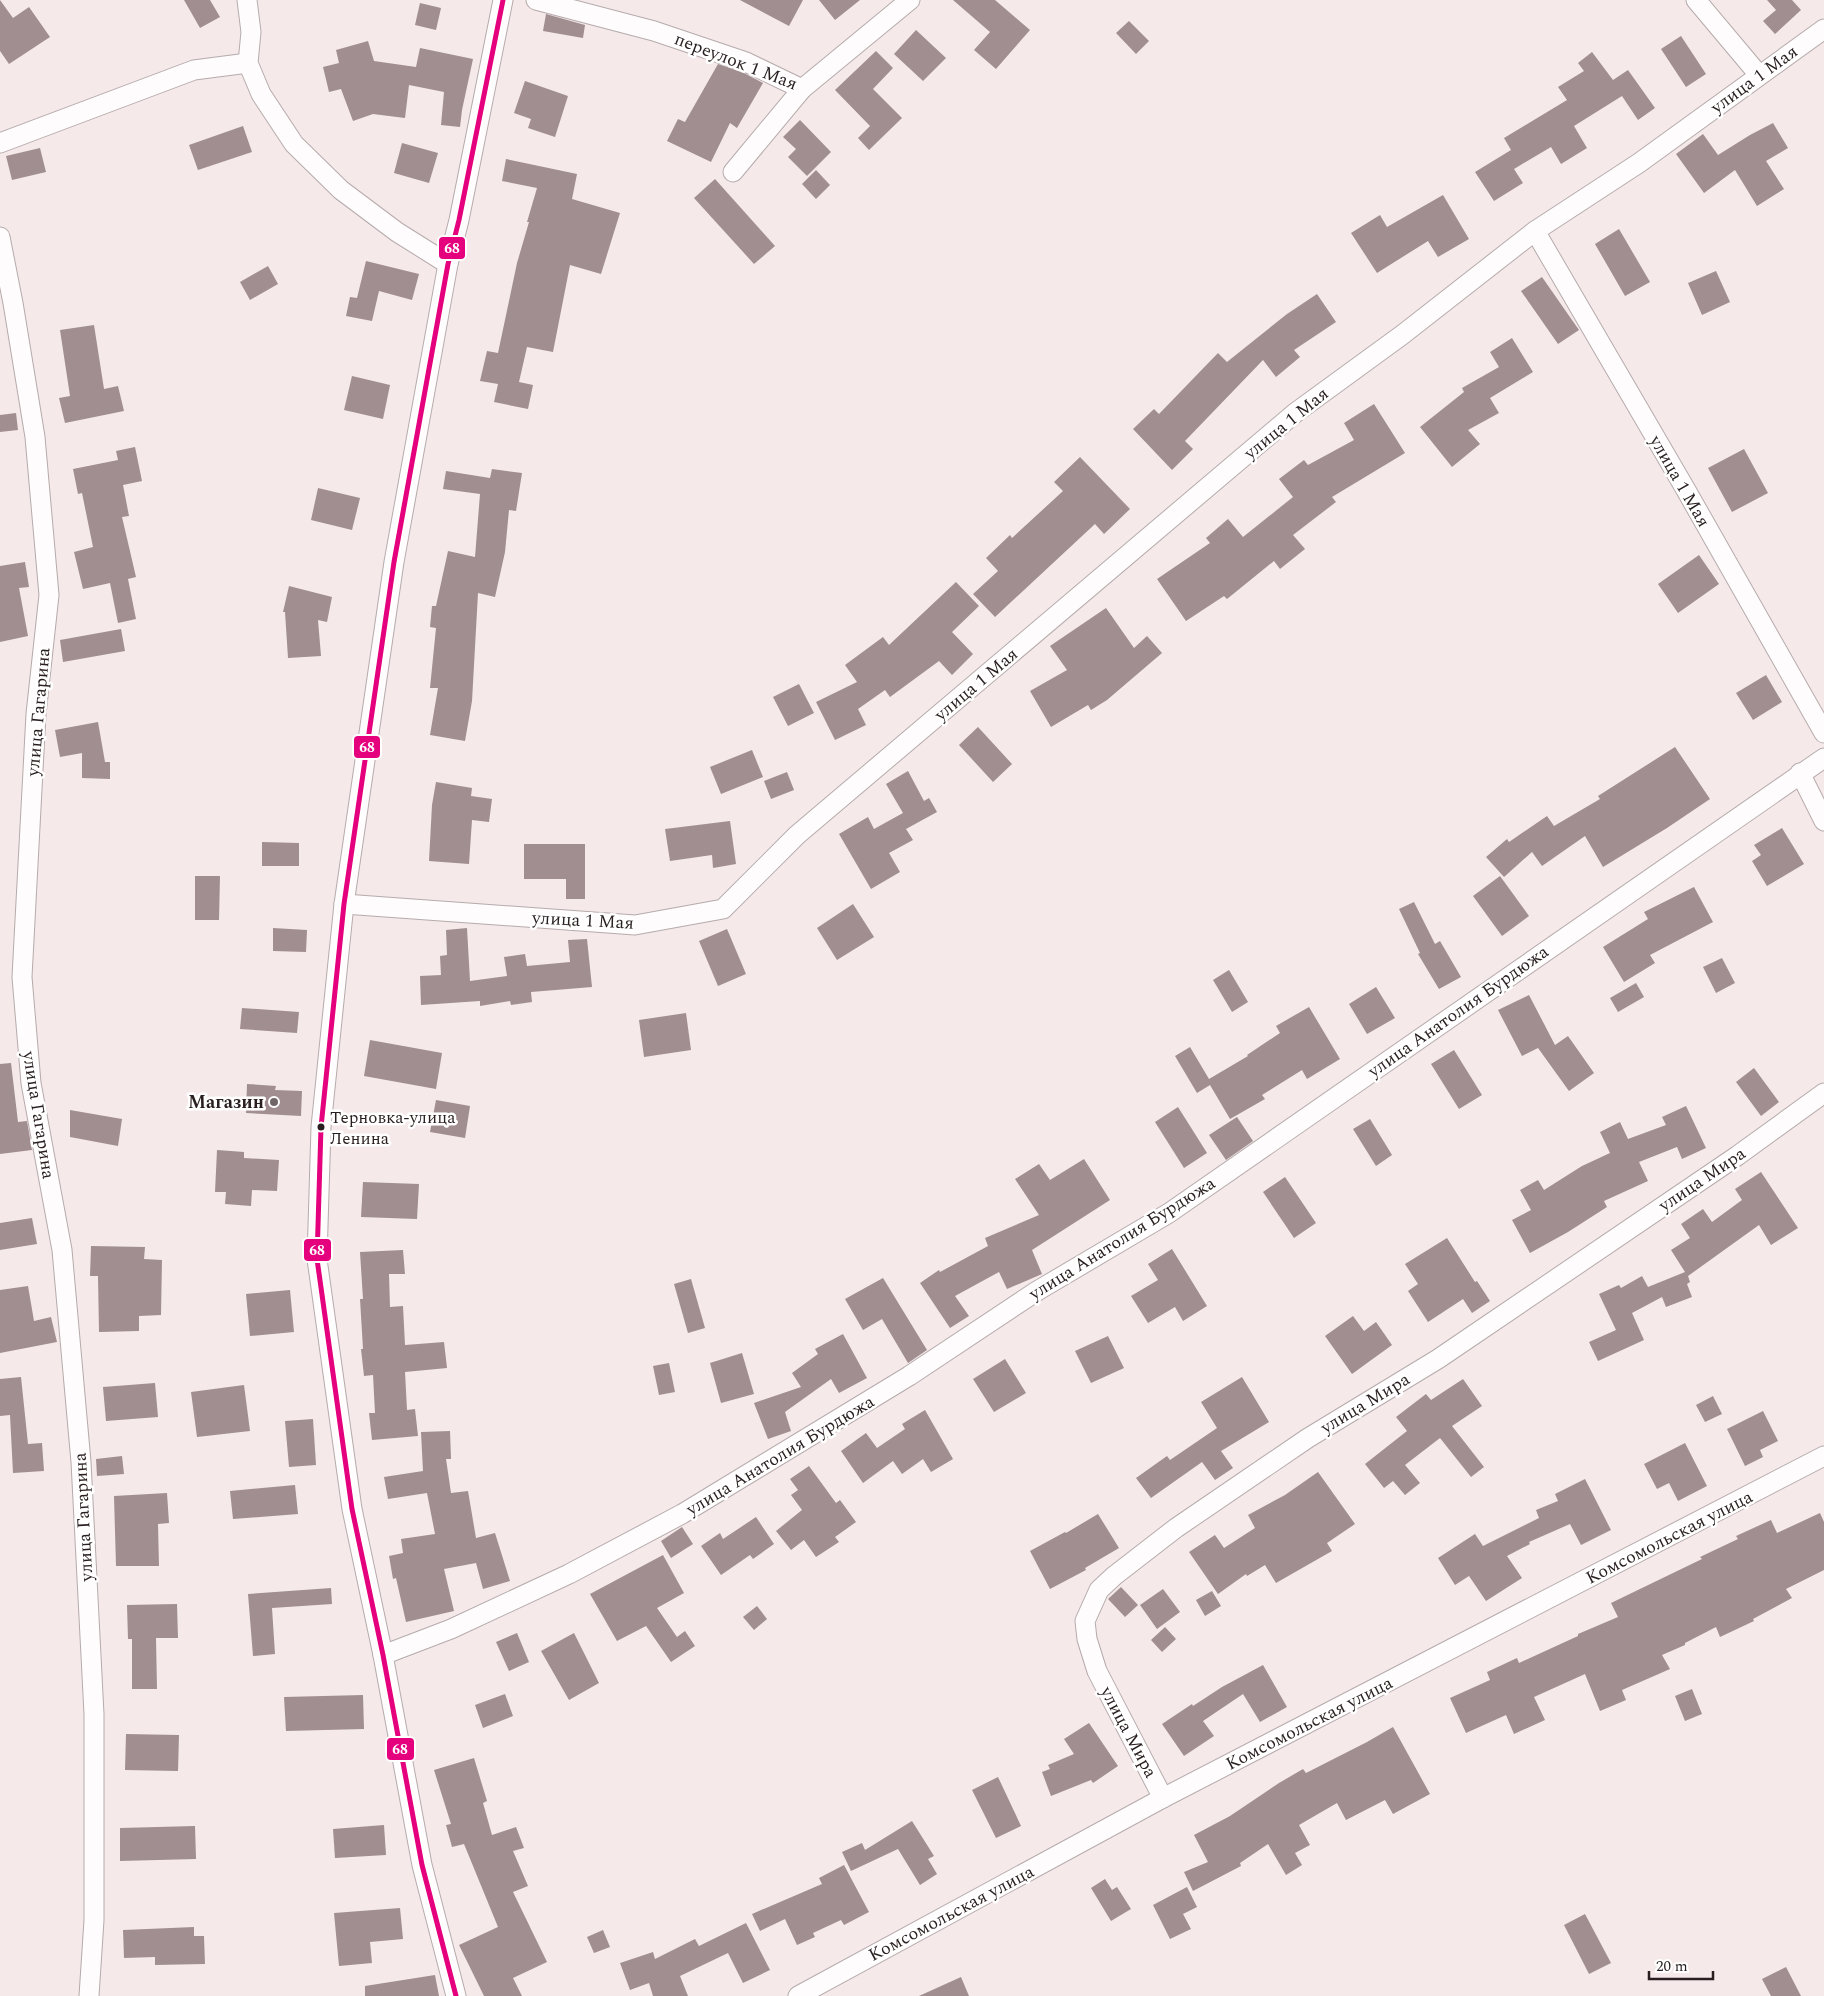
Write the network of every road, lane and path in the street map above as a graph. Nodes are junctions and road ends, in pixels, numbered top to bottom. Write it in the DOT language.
graph roads {
  1 [pos="247,0"];
  2 [pos="503,0"];
  3 [pos="536,0"];
  4 [pos="910,0"];
  5 [pos="1696,0"];
  6 [pos="1824,29"];
  7 [pos="248,63"];
  8 [pos="1759,75"];
  9 [pos="802,89"];
  10 [pos="0,143"];
  11 [pos="733,172"];
  12 [pos="1535,231"];
  13 [pos="0,237"];
  14 [pos="448,264"];
  15 [pos="1824,733"];
  16 [pos="1824,758"];
  17 [pos="1800,773"];
  18 [pos="1824,821"];
  19 [pos="344,904"];
  20 [pos="1824,1093"];
  21 [pos="1824,1456"];
  22 [pos="383,1655"];
  23 [pos="1163,1798"];
  24 [pos="89,1996"];
  25 [pos="456,1996"];
  26 [pos="798,1996"];
  1 -- 7 [label="street"];
  2 -- 14 [label="street"];
  3 -- 9 [label="street, переулок 1 Мая"];
  4 -- 9 [label="street, переулок 1 Мая"];
  5 -- 8 [label="street"];
  6 -- 8 [label="street, улица 1 Мая"];
  7 -- 10 [label="street"];
  7 -- 14 [label="street"];
  8 -- 12 [label="street, улица 1 Мая"];
  9 -- 11 [label="street"];
  12 -- 15 [label="street, улица 1 Мая"];
  12 -- 19 [label="street, улица 1 Мая"];
  13 -- 24 [label="street, улица Гагарина"];
  14 -- 19 [label="street"];
  16 -- 17 [label="street, улица Анатолия Бурдюжа"];
  17 -- 18 [label="street"];
  17 -- 22 [label="street, улица Анатолия Бурдюжа"];
  19 -- 22 [label="street"];
  20 -- 23 [label="street, улица Мира"];
  21 -- 23 [label="street, Комсомольская улица"];
  22 -- 25 [label="street"];
  23 -- 26 [label="street, Комсомольская улица"];
}
